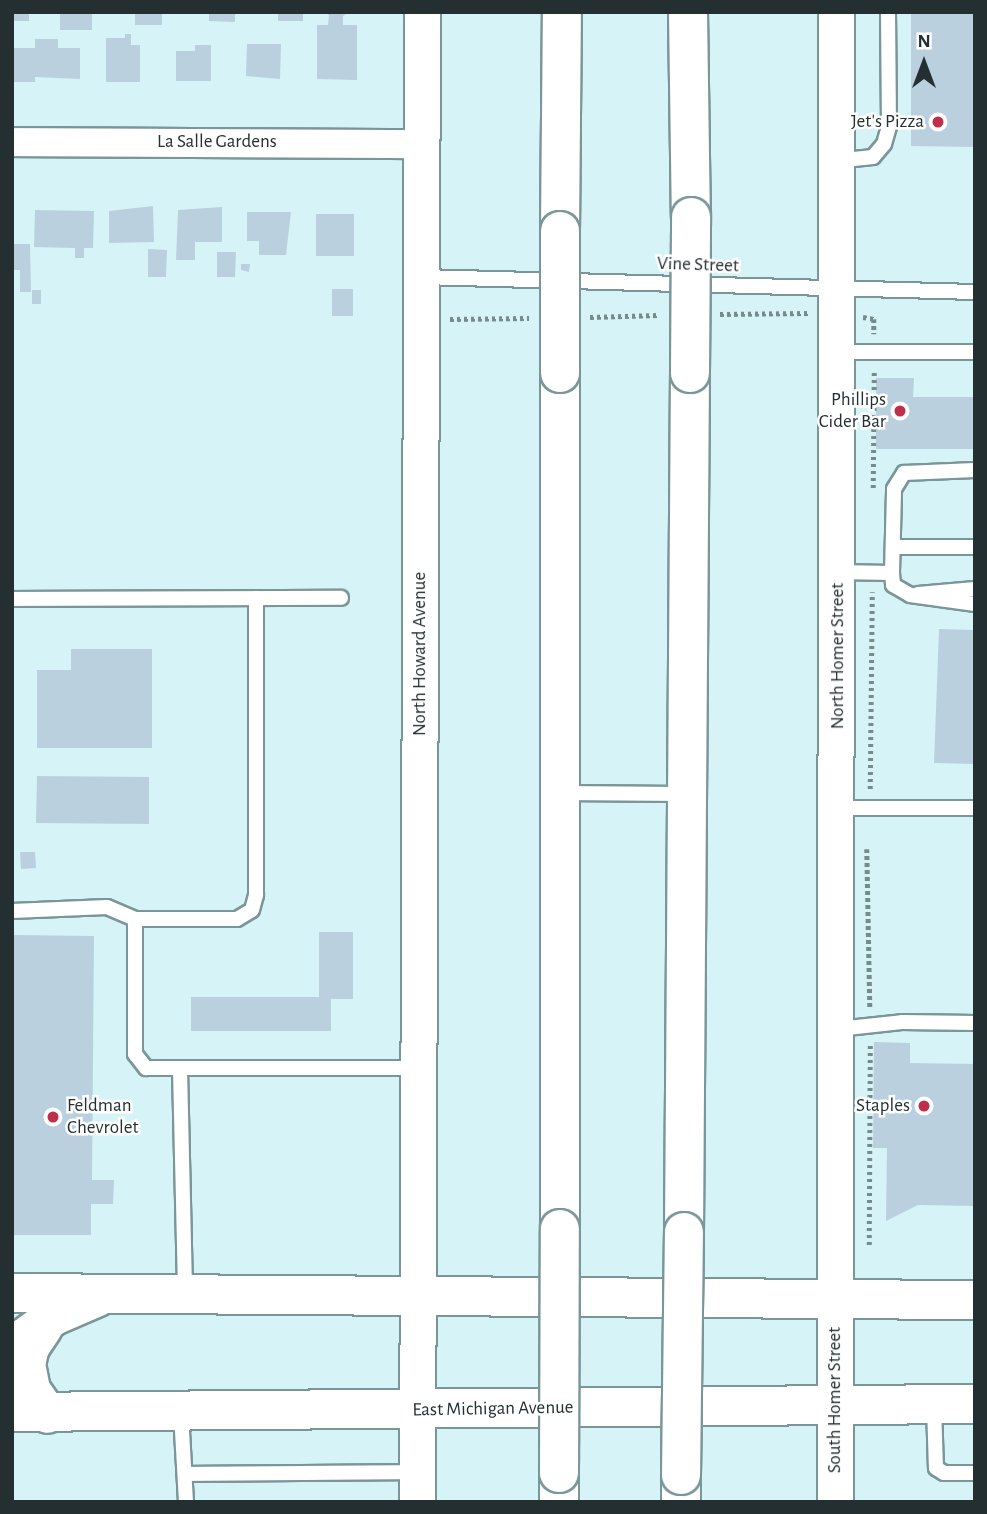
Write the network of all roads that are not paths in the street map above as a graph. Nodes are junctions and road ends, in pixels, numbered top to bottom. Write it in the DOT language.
graph roads {
  1 [pos="422,12"];
  2 [pos="562,12"];
  3 [pos="688,12"];
  4 [pos="836,12"];
  5 [pos="888,12"];
  6 [pos="12,142"];
  7 [pos="422,144"];
  8 [pos="834,161"];
  9 [pos="421,276"];
  10 [pos="975,292"];
  11 [pos="834,300"];
  12 [pos="836,352"];
  13 [pos="975,352"];
  14 [pos="975,470"];
  15 [pos="893,547"];
  16 [pos="975,547"];
  17 [pos="837,572"];
  18 [pos="892,573"];
  19 [pos="975,589"];
  20 [pos="910,595"];
  21 [pos="256,598"];
  22 [pos="341,598"];
  23 [pos="12,599"];
  24 [pos="975,604"];
  25 [pos="560,793"];
  26 [pos="688,794"];
  27 [pos="854,807"];
  28 [pos="975,808"];
  29 [pos="12,911"];
  30 [pos="135,919"];
  31 [pos="975,1023"];
  32 [pos="854,1028"];
  33 [pos="417,1068"];
  34 [pos="180,1069"];
  35 [pos="12,1293"];
  36 [pos="110,1294"];
  37 [pos="185,1295"];
  38 [pos="417,1296"];
  39 [pos="836,1299"];
  40 [pos="975,1300"];
  41 [pos="54,1316"];
  42 [pos="12,1354"];
  43 [pos="975,1404"];
  44 [pos="835,1405"];
  45 [pos="934,1405"];
  46 [pos="417,1409"];
  47 [pos="30,1413"];
  48 [pos="181,1413"];
  49 [pos="975,1473"];
  50 [pos="185,1474"];
  51 [pos="417,1487"];
  52 [pos="559,1487"];
  53 [pos="681,1488"];
  54 [pos="186,1502"];
  55 [pos="835,1502"];
  1 -- 7 [label="street, North Howard Avenue"];
  2 -- 25 [label="main road, bridge"];
  3 -- 26 [label="main road, bridge"];
  4 -- 8 [label="street, North Homer Street"];
  5 -- 8 [label="lane"];
  6 -- 7 [label="street, La Salle Gardens"];
  7 -- 9 [label="street, North Howard Avenue"];
  8 -- 11 [label="street, North Homer Street"];
  9 -- 11 [label="lane, Vine Street"];
  9 -- 33 [label="street, North Howard Avenue"];
  10 -- 11 [label="lane, Vine Street"];
  11 -- 12 [label="street, North Homer Street"];
  12 -- 13 [label="lane"];
  12 -- 17 [label="street, North Homer Street"];
  14 -- 15 [label="lane"];
  15 -- 16 [label="lane"];
  15 -- 18 [label="lane"];
  17 -- 18 [label="lane"];
  17 -- 27 [label="street, North Homer Street"];
  18 -- 20 [label="lane"];
  19 -- 20 [label="lane"];
  20 -- 24 [label="lane"];
  21 -- 22 [label="lane"];
  21 -- 23 [label="lane"];
  21 -- 30 [label="lane"];
  25 -- 26 [label="lane"];
  25 -- 52 [label="main road, bridge"];
  26 -- 53 [label="main road, bridge"];
  27 -- 28 [label="lane"];
  27 -- 32 [label="street, North Homer Street"];
  29 -- 30 [label="lane"];
  30 -- 34 [label="lane"];
  31 -- 32 [label="lane"];
  32 -- 39 [label="street, North Homer Street"];
  33 -- 34 [label="lane"];
  33 -- 38 [label="street, North Howard Avenue"];
  34 -- 37 [label="lane"];
  35 -- 36 [label="main road"];
  36 -- 37 [label="main road"];
  36 -- 41 [label="main road"];
  37 -- 38 [label="main road"];
  38 -- 39 [label="main road"];
  38 -- 46 [label="street, North Howard Avenue"];
  39 -- 40 [label="main road"];
  39 -- 44 [label="street, South Homer Street"];
  41 -- 42 [label="main road"];
  41 -- 47 [label="main road"];
  43 -- 45 [label="main road, East Michigan Avenue"];
  44 -- 45 [label="main road, East Michigan Avenue"];
  44 -- 46 [label="main road, East Michigan Avenue"];
  44 -- 55 [label="street, South Homer Street"];
  45 -- 49 [label="lane"];
  46 -- 48 [label="main road, East Michigan Avenue"];
  46 -- 51 [label="street, North Howard Avenue"];
  47 -- 48 [label="main road, East Michigan Avenue"];
  48 -- 50 [label="lane"];
  50 -- 51 [label="lane"];
  50 -- 54 [label="lane"];
}
